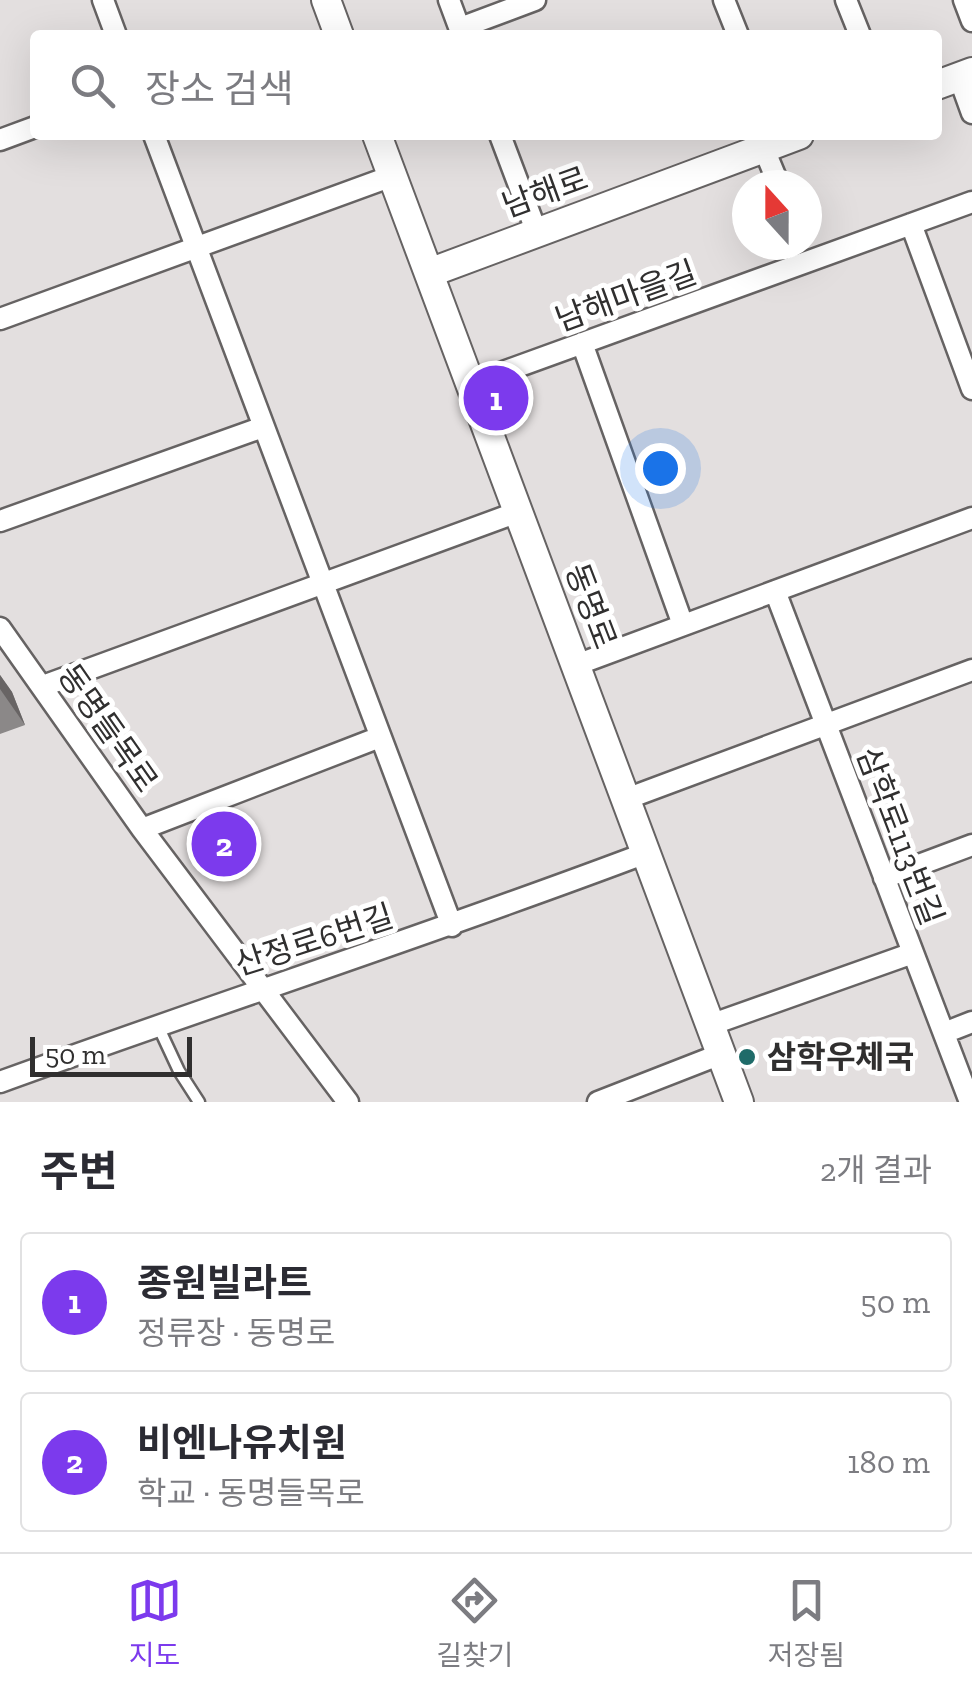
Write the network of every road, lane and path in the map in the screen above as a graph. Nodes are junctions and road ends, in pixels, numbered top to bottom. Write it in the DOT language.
graph roads {
  1 [pos="103,0"];
  2 [pos="326,0"];
  3 [pos="449,0"];
  4 [pos="536,0"];
  5 [pos="724,0"];
  6 [pos="846,0"];
  7 [pos="964,0"];
  8 [pos="972,20"];
  9 [pos="114,30"];
  10 [pos="337,30"];
  11 [pos="460,30"];
  12 [pos="466,30"];
  13 [pos="735,30"];
  14 [pos="858,30"];
  15 [pos="956,78"];
  16 [pos="972,114"];
  17 [pos="30,129"];
  18 [pos="0,140"];
  19 [pos="156,140"];
  20 [pos="379,140"];
  21 [pos="502,140"];
  22 [pos="779,140"];
  23 [pos="779,170"];
  24 [pos="392,176"];
  25 [pos="972,202"];
  26 [pos="911,224"];
  27 [pos="537,233"];
  28 [pos="196,248"];
  29 [pos="822,249"];
  30 [pos="789,260"];
  31 [pos="429,273"];
  32 [pos="0,319"];
  33 [pos="582,344"];
  34 [pos="470,384"];
  35 [pos="972,389"];
  36 [pos="263,427"];
  37 [pos="518,512"];
  38 [pos="972,518"];
  39 [pos="0,521"];
  40 [pos="322,584"];
  41 [pos="775,591"];
  42 [pos="683,625"];
  43 [pos="0,628"];
  44 [pos="576,664"];
  45 [pos="972,670"];
  46 [pos="43,686"];
  47 [pos="826,724"];
  48 [pos="380,737"];
  49 [pos="626,800"];
  50 [pos="142,829"];
  51 [pos="972,846"];
  52 [pos="646,853"];
  53 [pos="884,878"];
  54 [pos="452,926"];
  55 [pos="913,953"];
  56 [pos="262,988"];
  57 [pos="972,1022"];
  58 [pos="158,1025"];
  59 [pos="710,1026"];
  60 [pos="944,1033"];
  61 [pos="721,1054"];
  62 [pos="0,1082"];
  63 [pos="199,1102"];
  64 [pos="348,1102"];
  65 [pos="598,1102"];
  66 [pos="740,1102"];
  67 [pos="970,1102"];
  1 -- 9 [label="street"];
  2 -- 10 [label="street"];
  3 -- 11 [label="street"];
  4 -- 12 [label="street"];
  5 -- 13 [label="street"];
  6 -- 14 [label="street"];
  7 -- 8 [label="street"];
  15 -- 16 [label="street"];
  17 -- 18 [label="street"];
  19 -- 28 [label="street"];
  20 -- 24 [label="street, 동명로"];
  21 -- 27 [label="street"];
  22 -- 23 [label="street"];
  22 -- 27 [label="street, 남해로"];
  24 -- 28 [label="street"];
  24 -- 31 [label="street, 동명로"];
  25 -- 26 [label="street, 남해마을길"];
  26 -- 29 [label="street, 남해마을길"];
  26 -- 35 [label="street"];
  27 -- 31 [label="street, 남해로"];
  28 -- 32 [label="street"];
  28 -- 36 [label="street"];
  30 -- 33 [label="street, 남해마을길"];
  31 -- 34 [label="street, 동명로"];
  33 -- 34 [label="street, 남해마을길"];
  33 -- 42 [label="street"];
  34 -- 37 [label="street, 동명로"];
  36 -- 39 [label="street"];
  36 -- 40 [label="street"];
  37 -- 40 [label="street"];
  37 -- 44 [label="street, 동명로"];
  38 -- 41 [label="street"];
  40 -- 46 [label="street"];
  40 -- 48 [label="street"];
  41 -- 42 [label="street"];
  41 -- 47 [label="street, 삼학로113번길"];
  42 -- 44 [label="street"];
  43 -- 46 [label="street, 동명들목로"];
  44 -- 49 [label="street, 동명로"];
  45 -- 47 [label="street"];
  46 -- 50 [label="street, 동명들목로"];
  47 -- 49 [label="street"];
  47 -- 53 [label="street, 삼학로113번길"];
  48 -- 50 [label="street"];
  48 -- 54 [label="street"];
  49 -- 52 [label="street, 동명로"];
  50 -- 56 [label="street, 동명들목로"];
  51 -- 53 [label="street"];
  52 -- 54 [label="street, 산정로6번길"];
  52 -- 59 [label="street, 동명로"];
  53 -- 55 [label="street, 삼학로113번길"];
  54 -- 56 [label="street, 산정로6번길"];
  55 -- 59 [label="street"];
  55 -- 60 [label="street, 삼학로113번길"];
  56 -- 58 [label="street, 산정로6번길"];
  56 -- 64 [label="street, 동명들목로"];
  57 -- 60 [label="street"];
  58 -- 62 [label="street, 산정로6번길"];
  58 -- 63 [label="lane"];
  59 -- 61 [label="street, 동명로"];
  60 -- 67 [label="street, 삼학로113번길"];
  61 -- 65 [label="street"];
  61 -- 66 [label="street, 동명로"];
}
